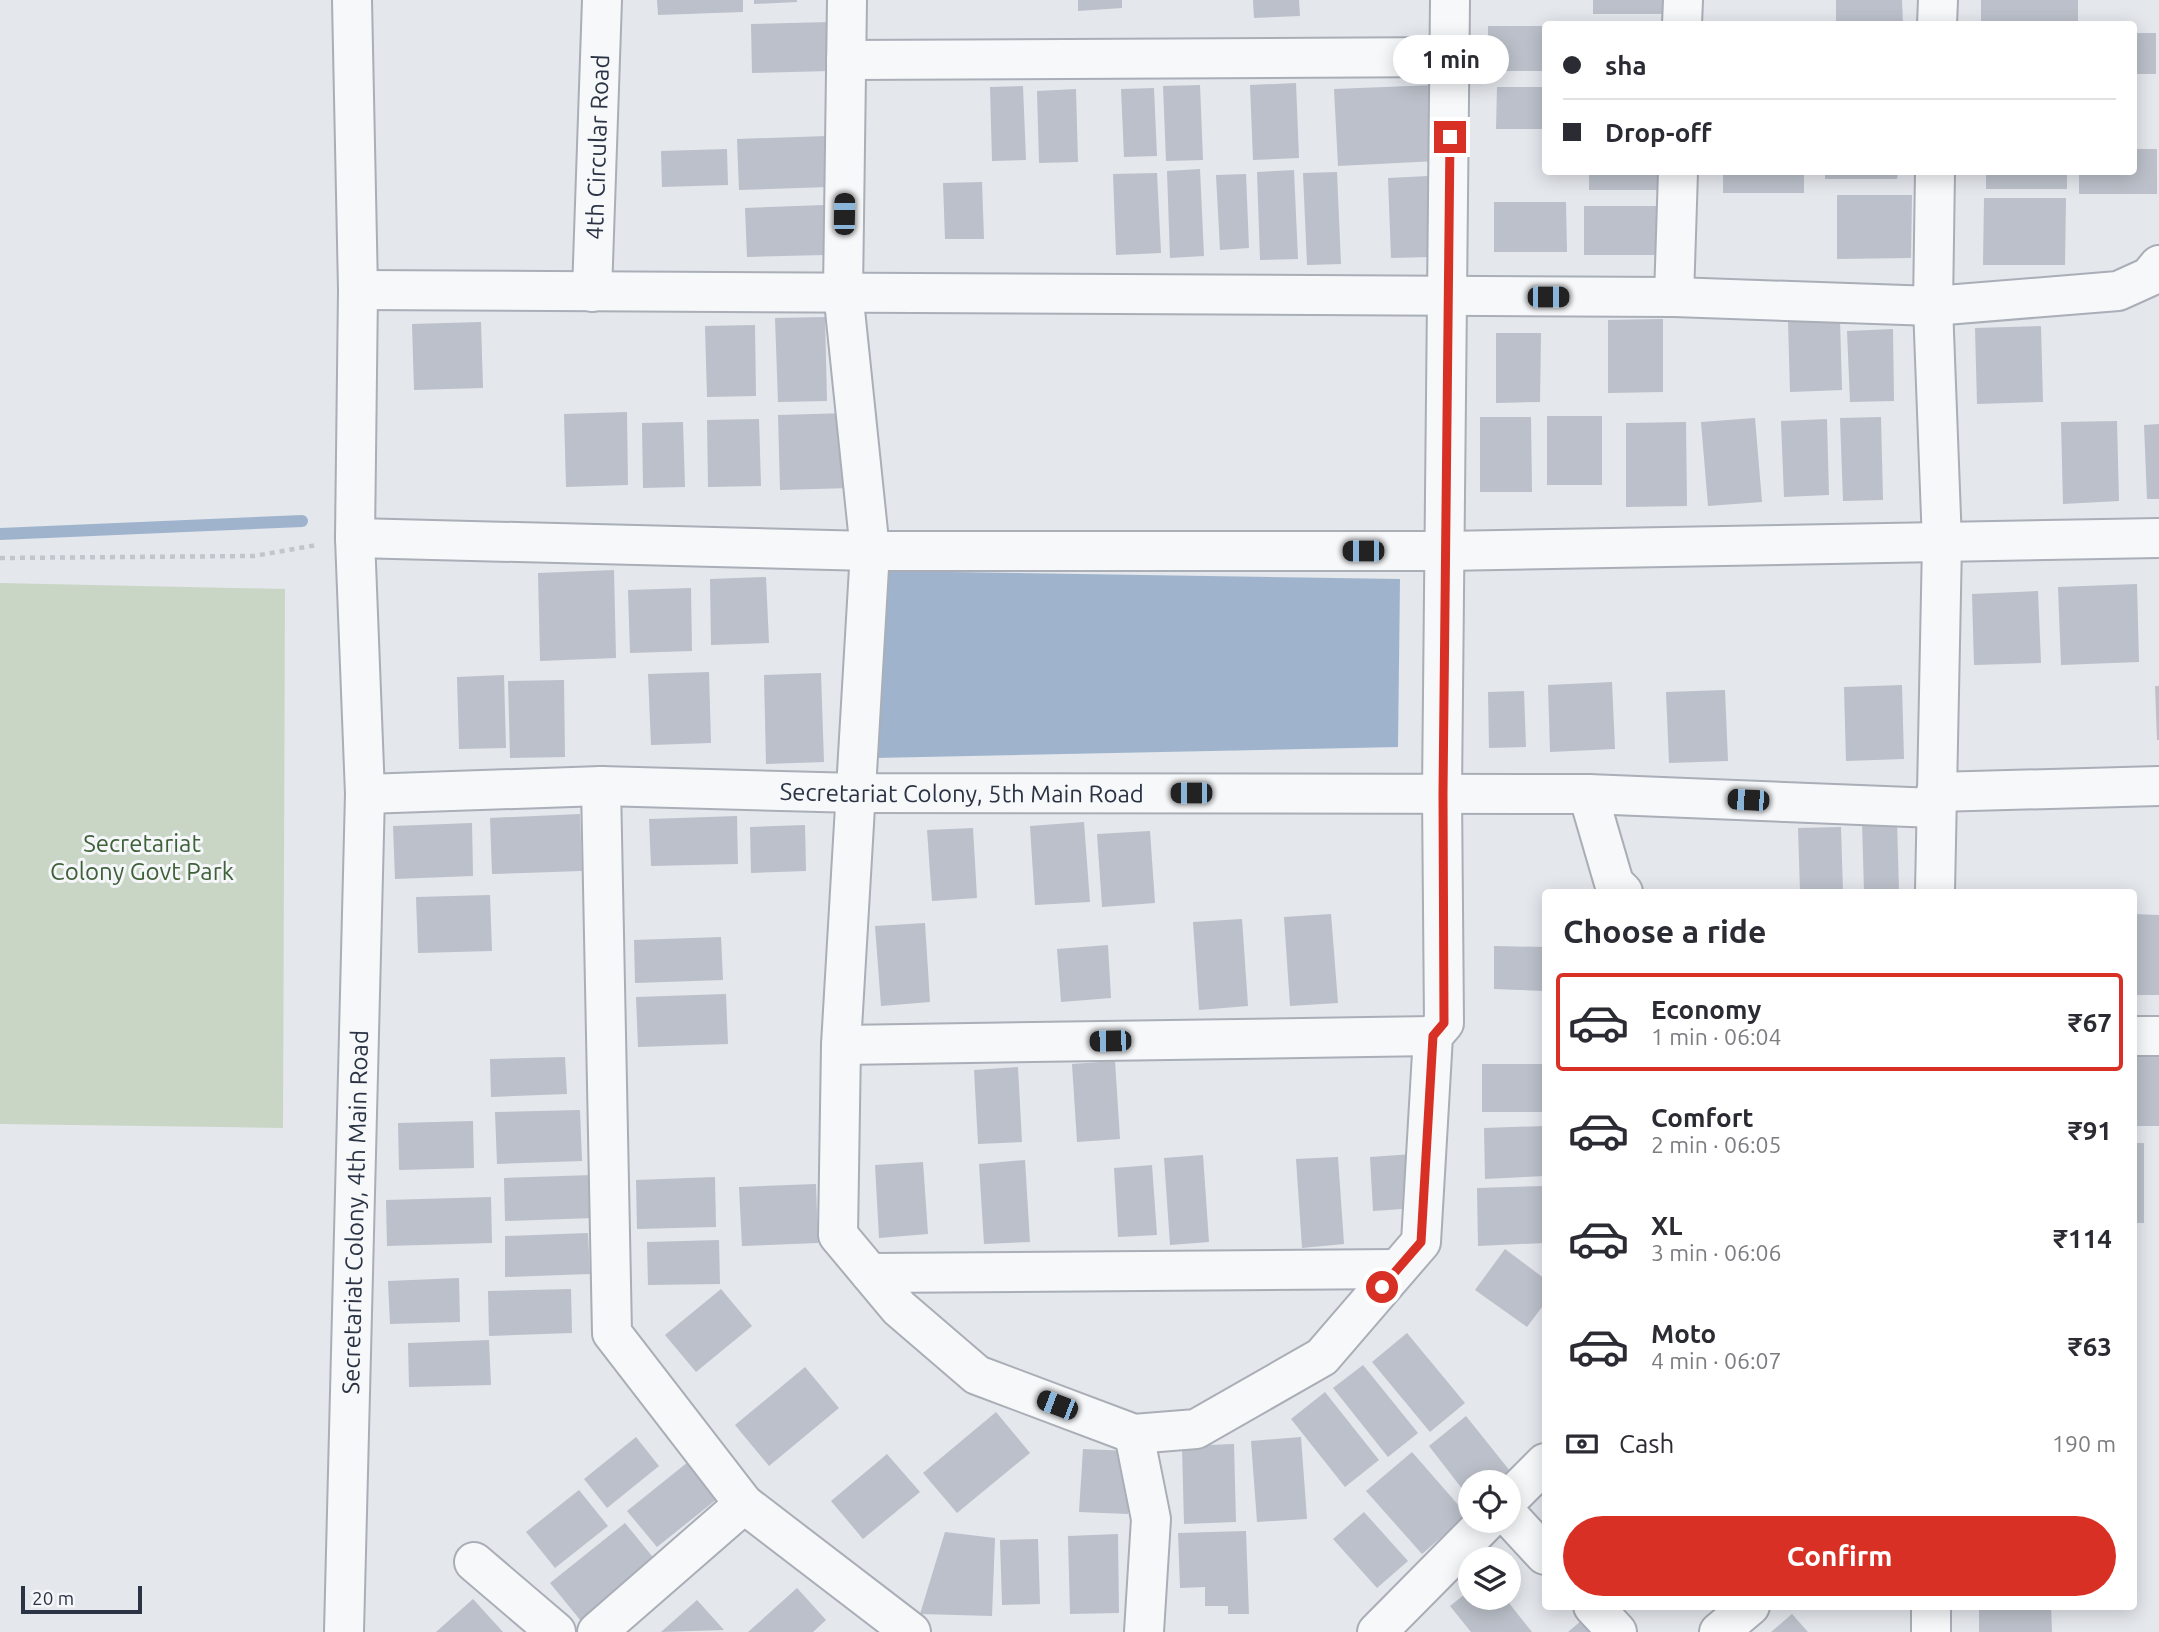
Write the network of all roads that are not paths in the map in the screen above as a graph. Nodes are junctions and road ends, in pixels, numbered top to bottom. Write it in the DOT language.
graph roads {
  1 [pos="352,0"];
  2 [pos="602,0"];
  3 [pos="847,0"];
  4 [pos="1450,0"];
  5 [pos="1683,0"];
  6 [pos="1938,0"];
  7 [pos="1682,21"];
  8 [pos="1937,21"];
  9 [pos="1451,57"];
  10 [pos="846,60"];
  11 [pos="1678,175"];
  12 [pos="1935,175"];
  13 [pos="2159,265"];
  14 [pos="358,290"];
  15 [pos="843,291"];
  16 [pos="592,292"];
  17 [pos="1448,297"];
  18 [pos="1674,297"];
  19 [pos="1933,306"];
  20 [pos="355,538"];
  21 [pos="2159,538"];
  22 [pos="1942,543"];
  23 [pos="870,551"];
  24 [pos="1445,551"];
  25 [pos="601,786"];
  26 [pos="2159,786"];
  27 [pos="857,793"];
  28 [pos="1443,793"];
  29 [pos="365,794"];
  30 [pos="1588,794"];
  31 [pos="1936,800"];
  32 [pos="1620,889"];
  33 [pos="1935,889"];
  34 [pos="1433,1036"];
  35 [pos="2137,1036"];
  36 [pos="2159,1036"];
  37 [pos="841,1045"];
  38 [pos="1397,1269"];
  39 [pos="870,1273"];
  40 [pos="1134,1434"];
  41 [pos="1542,1466"];
  42 [pos="1521,1487"];
  43 [pos="744,1504"];
  44 [pos="1521,1529"];
  45 [pos="1475,1533"];
  46 [pos="1542,1552"];
  47 [pos="474,1562"];
  48 [pos="1597,1610"];
  49 [pos="1745,1610"];
  50 [pos="1931,1610"];
  51 [pos="344,1632"];
  52 [pos="556,1632"];
  53 [pos="597,1632"];
  54 [pos="911,1632"];
  55 [pos="1144,1632"];
  56 [pos="1377,1632"];
  57 [pos="1617,1632"];
  58 [pos="1719,1632"];
  59 [pos="1931,1632"];
  1 -- 14 [label="street, Secretariat Colony, 4th Main Road"];
  2 -- 16 [label="street, 4th Circular Road"];
  3 -- 10 [label="street"];
  4 -- 9 [label="street"];
  5 -- 7 [label="street"];
  6 -- 8 [label="street"];
  9 -- 10 [label="street"];
  9 -- 17 [label="street"];
  10 -- 15 [label="street"];
  11 -- 18 [label="street"];
  12 -- 19 [label="street"];
  13 -- 19 [label="street"];
  14 -- 16 [label="street"];
  14 -- 20 [label="street, Secretariat Colony, 4th Main Road"];
  15 -- 16 [label="street"];
  15 -- 17 [label="street"];
  15 -- 23 [label="street"];
  17 -- 18 [label="street"];
  17 -- 24 [label="street"];
  18 -- 19 [label="street"];
  19 -- 22 [label="street"];
  20 -- 23 [label="street"];
  20 -- 29 [label="street, Secretariat Colony, 4th Main Road"];
  21 -- 22 [label="street"];
  22 -- 24 [label="street"];
  22 -- 31 [label="street"];
  23 -- 24 [label="street"];
  23 -- 27 [label="street"];
  24 -- 28 [label="street"];
  25 -- 27 [label="street, Secretariat Colony, 5th Main Road"];
  25 -- 29 [label="street, Secretariat Colony, 5th Main Road"];
  25 -- 43 [label="street"];
  26 -- 31 [label="street, Secretariat Colony, 5th Main Road"];
  27 -- 28 [label="street, Secretariat Colony, 5th Main Road"];
  27 -- 37 [label="street"];
  28 -- 30 [label="street, Secretariat Colony, 5th Main Road"];
  28 -- 34 [label="street"];
  29 -- 51 [label="street, Secretariat Colony, 4th Main Road"];
  30 -- 31 [label="street, Secretariat Colony, 5th Main Road"];
  30 -- 32 [label="street"];
  31 -- 33 [label="street"];
  34 -- 37 [label="street"];
  34 -- 38 [label="street"];
  35 -- 36 [label="street"];
  37 -- 39 [label="street"];
  38 -- 39 [label="street"];
  38 -- 40 [label="street"];
  39 -- 40 [label="street"];
  40 -- 55 [label="street"];
  41 -- 42 [label="street"];
  43 -- 53 [label="street"];
  43 -- 54 [label="street"];
  44 -- 46 [label="street"];
  45 -- 56 [label="street"];
  47 -- 52 [label="street"];
  48 -- 57 [label="street"];
  49 -- 58 [label="street"];
  50 -- 59 [label="street"];
}
